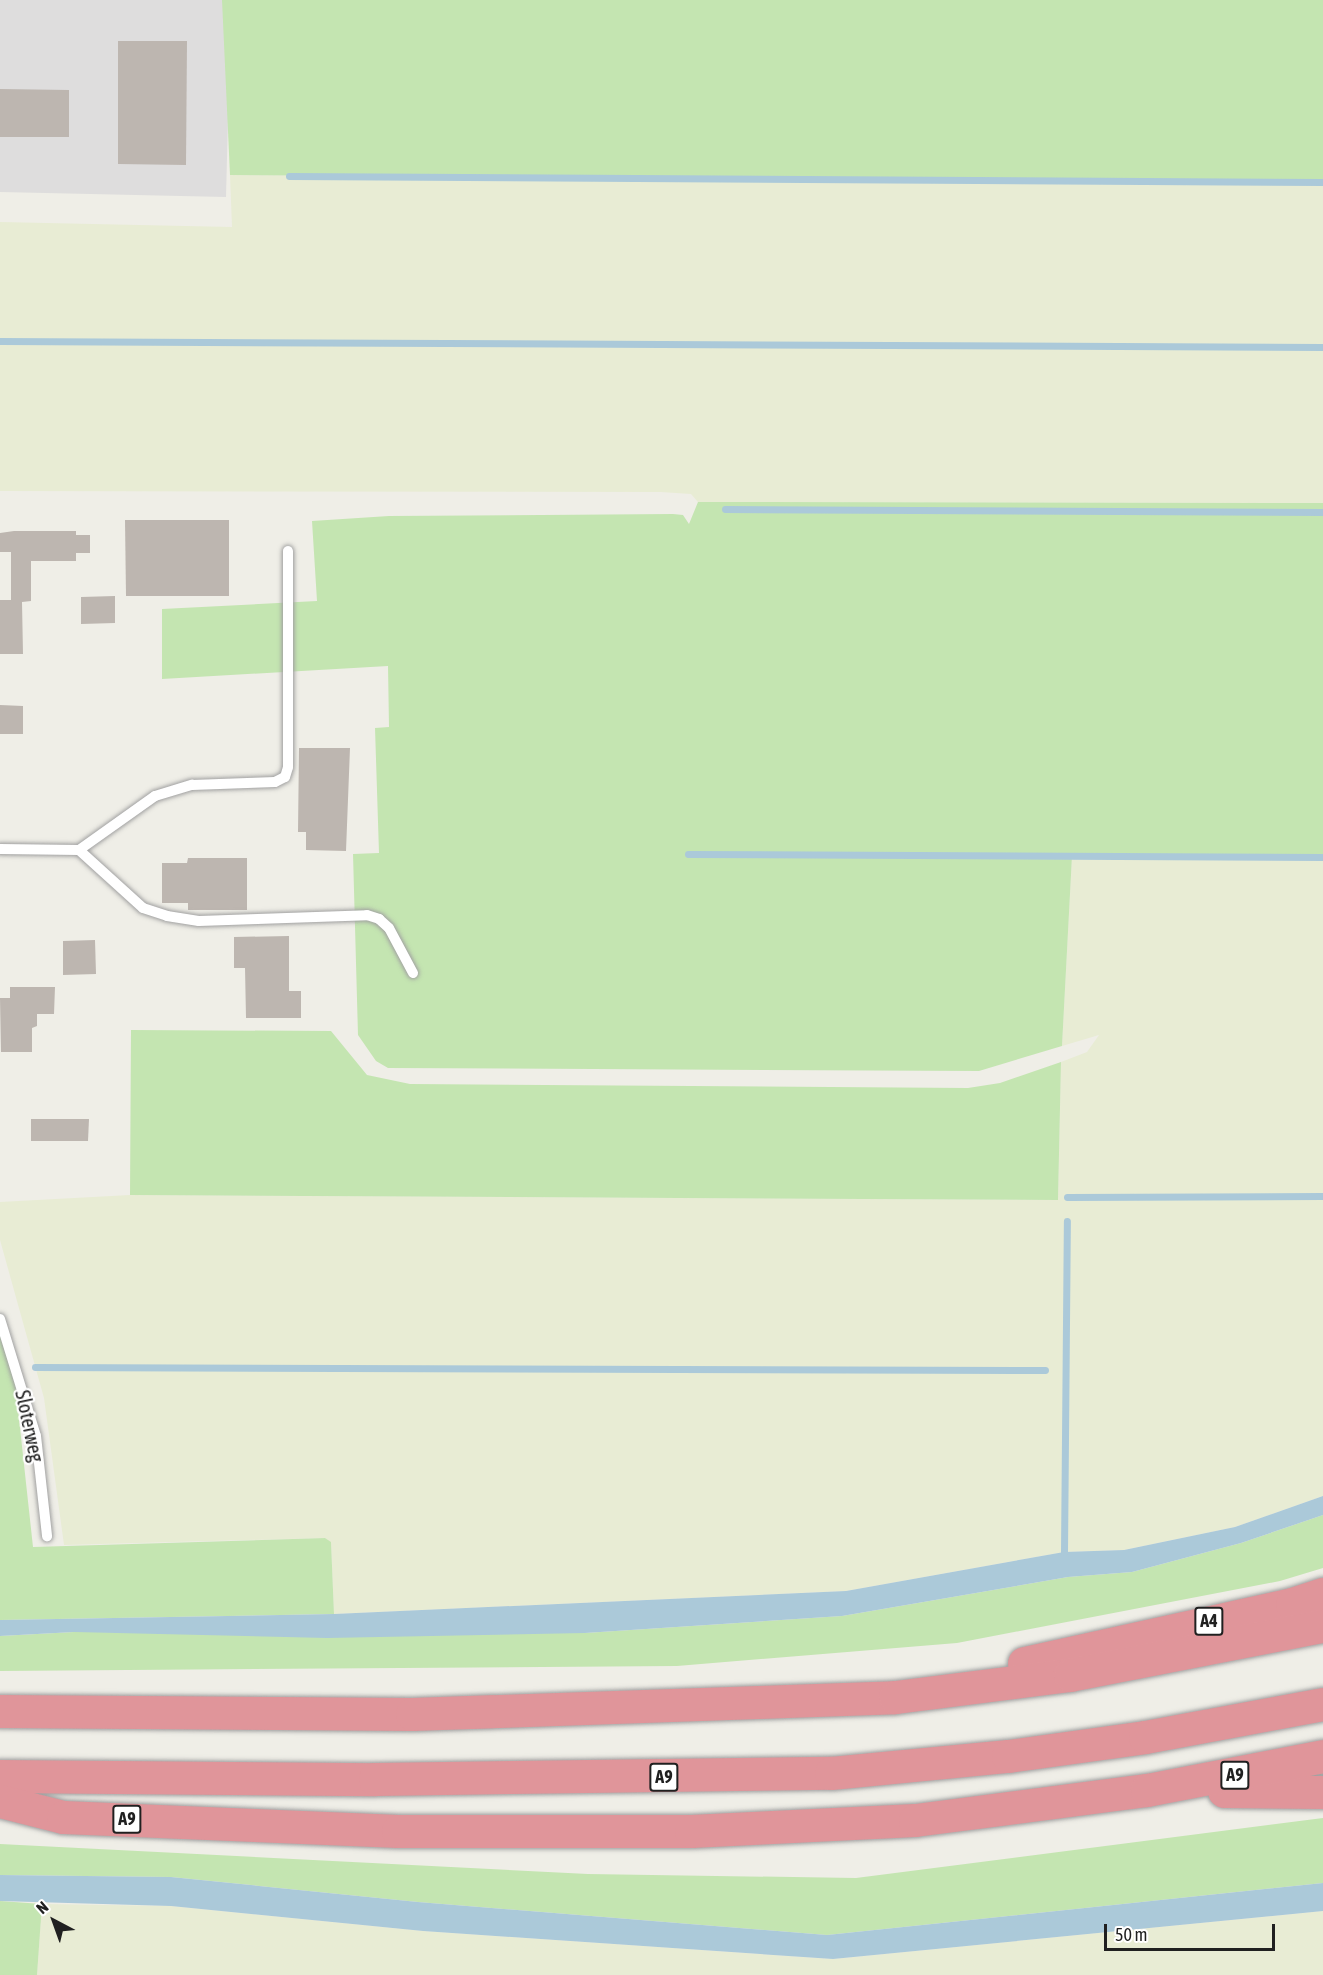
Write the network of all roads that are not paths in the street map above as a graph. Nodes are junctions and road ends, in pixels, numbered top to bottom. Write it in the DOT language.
graph roads {
  1 [pos="288,551"];
  2 [pos="0,849"];
  3 [pos="79,850"];
  4 [pos="413,973"];
  5 [pos="0,1319"];
  6 [pos="47,1536"];
  7 [pos="1323,1594"];
  8 [pos="1323,1626"];
  9 [pos="895,1697"];
  10 [pos="1323,1704"];
  11 [pos="0,1711"];
  12 [pos="1323,1756"];
  13 [pos="0,1776"];
  14 [pos="1147,1790"];
  15 [pos="1323,1792"];
  16 [pos="0,1801"];
  1 -- 3 [label="lane"];
  2 -- 3 [label="lane"];
  3 -- 4 [label="lane"];
  5 -- 6 [label="lane, Sloterweg"];
  7 -- 9 [label="highway, A4"];
  8 -- 9 [label="highway"];
  9 -- 11 [label="highway"];
  10 -- 13 [label="highway, A9"];
  12 -- 14 [label="highway, A9"];
  14 -- 15 [label="highway, A9"];
  14 -- 16 [label="highway, A9"];
}
